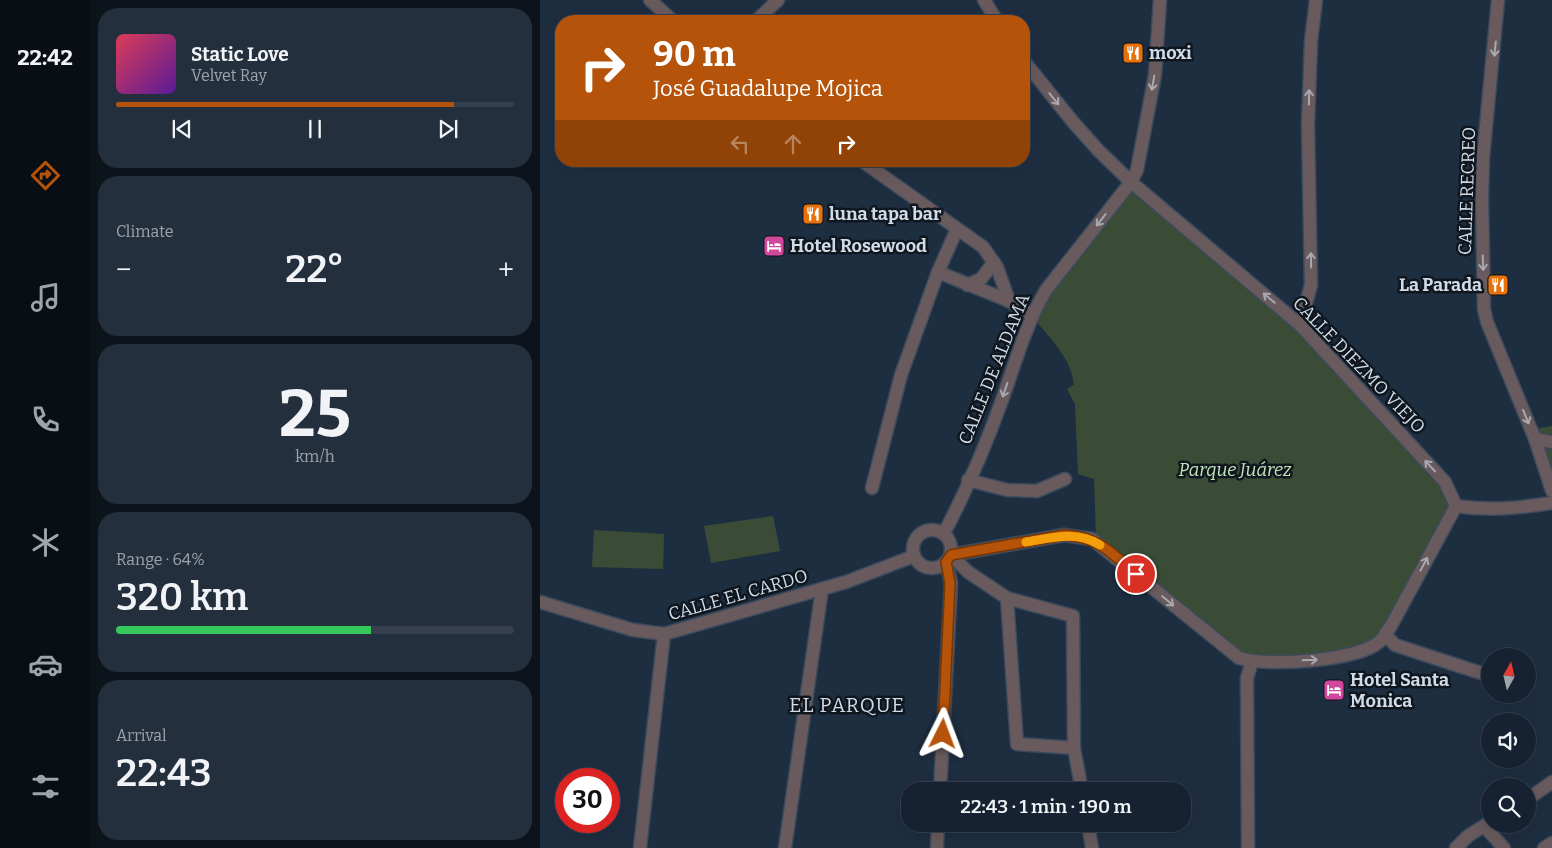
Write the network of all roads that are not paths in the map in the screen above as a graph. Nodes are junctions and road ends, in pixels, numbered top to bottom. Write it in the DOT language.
graph roads {
  1 [pos="650,0"];
  2 [pos="778,0"];
  3 [pos="984,0"];
  4 [pos="1160,0"];
  5 [pos="1316,0"];
  6 [pos="1498,0"];
  7 [pos="666,15"];
  8 [pos="762,15"];
  9 [pos="993,15"];
  10 [pos="1030,68"];
  11 [pos="875,167"];
  12 [pos="1131,182"];
  13 [pos="957,229"];
  14 [pos="994,262"];
  15 [pos="938,272"];
  16 [pos="967,284"];
  17 [pos="1009,301"];
  18 [pos="1032,315"];
  19 [pos="1300,324"];
  20 [pos="1535,439"];
  21 [pos="1552,442"];
  22 [pos="968,480"];
  23 [pos="1065,480"];
  24 [pos="872,488"];
  25 [pos="1552,491"];
  26 [pos="1552,503"];
  27 [pos="1456,506"];
  28 [pos="944,533"];
  29 [pos="914,556"];
  30 [pos="949,557"];
  31 [pos="822,589"];
  32 [pos="1007,598"];
  33 [pos="540,602"];
  34 [pos="664,634"];
  35 [pos="1384,634"];
  36 [pos="1252,662"];
  37 [pos="1481,673"];
  38 [pos="1074,748"];
  39 [pos="940,782"];
  40 [pos="1080,782"];
  41 [pos="1552,782"];
  42 [pos="1536,793"];
  43 [pos="1481,828"];
  44 [pos="938,832"];
  45 [pos="1089,832"];
  46 [pos="1493,833"];
  47 [pos="1552,843"];
  48 [pos="640,848"];
  49 [pos="785,848"];
  50 [pos="937,848"];
  51 [pos="1092,848"];
  52 [pos="1248,848"];
  53 [pos="1456,848"];
  54 [pos="1504,848"];
  55 [pos="1544,848"];
  1 -- 7 [label="street"];
  2 -- 8 [label="street"];
  3 -- 9 [label="street"];
  4 -- 12 [label="street, CALLE DE ALDAMA, one-way"];
  19 -- 5 [label="street, one-way"];
  6 -- 20 [label="street, CALLE RECREO, one-way"];
  10 -- 12 [label="street, CALLE DIEZMO VIEJO, one-way"];
  11 -- 13 [label="street"];
  12 -- 18 [label="street, CALLE DE ALDAMA, one-way"];
  19 -- 12 [label="street, CALLE DIEZMO VIEJO, one-way"];
  13 -- 14 [label="street"];
  13 -- 15 [label="street"];
  14 -- 16 [label="street"];
  14 -- 17 [label="street"];
  15 -- 16 [label="street"];
  15 -- 24 [label="street"];
  16 -- 17 [label="street"];
  17 -- 18 [label="street"];
  18 -- 22 [label="street, CALLE DE ALDAMA, one-way"];
  27 -- 19 [label="street, CALLE DIEZMO VIEJO, one-way"];
  20 -- 21 [label="street"];
  20 -- 25 [label="street, CALLE RECREO"];
  22 -- 23 [label="street"];
  22 -- 28 [label="street, CALLE DE ALDAMA"];
  26 -- 27 [label="street"];
  35 -- 27 [label="street, one-way"];
  28 -- 29 [label="street"];
  28 -- 30 [label="street"];
  29 -- 30 [label="street"];
  29 -- 31 [label="street, CALLE EL CARDO"];
  30 -- 32 [label="street"];
  30 -- 36 [label="street, one-way"];
  30 -- 39 [label="street"];
  31 -- 34 [label="street, CALLE EL CARDO"];
  31 -- 49 [label="street"];
  32 -- 38 [label="street"];
  32 -- 38 [label="street"];
  33 -- 34 [label="street, CALLE EL CARDO"];
  34 -- 48 [label="street"];
  36 -- 35 [label="street, one-way"];
  35 -- 37 [label="street"];
  36 -- 52 [label="street"];
  38 -- 40 [label="street"];
  41 -- 42 [label="street"];
  43 -- 53 [label="street"];
  44 -- 50 [label="street"];
  45 -- 51 [label="street"];
  46 -- 54 [label="street"];
  47 -- 55 [label="street"];
}
